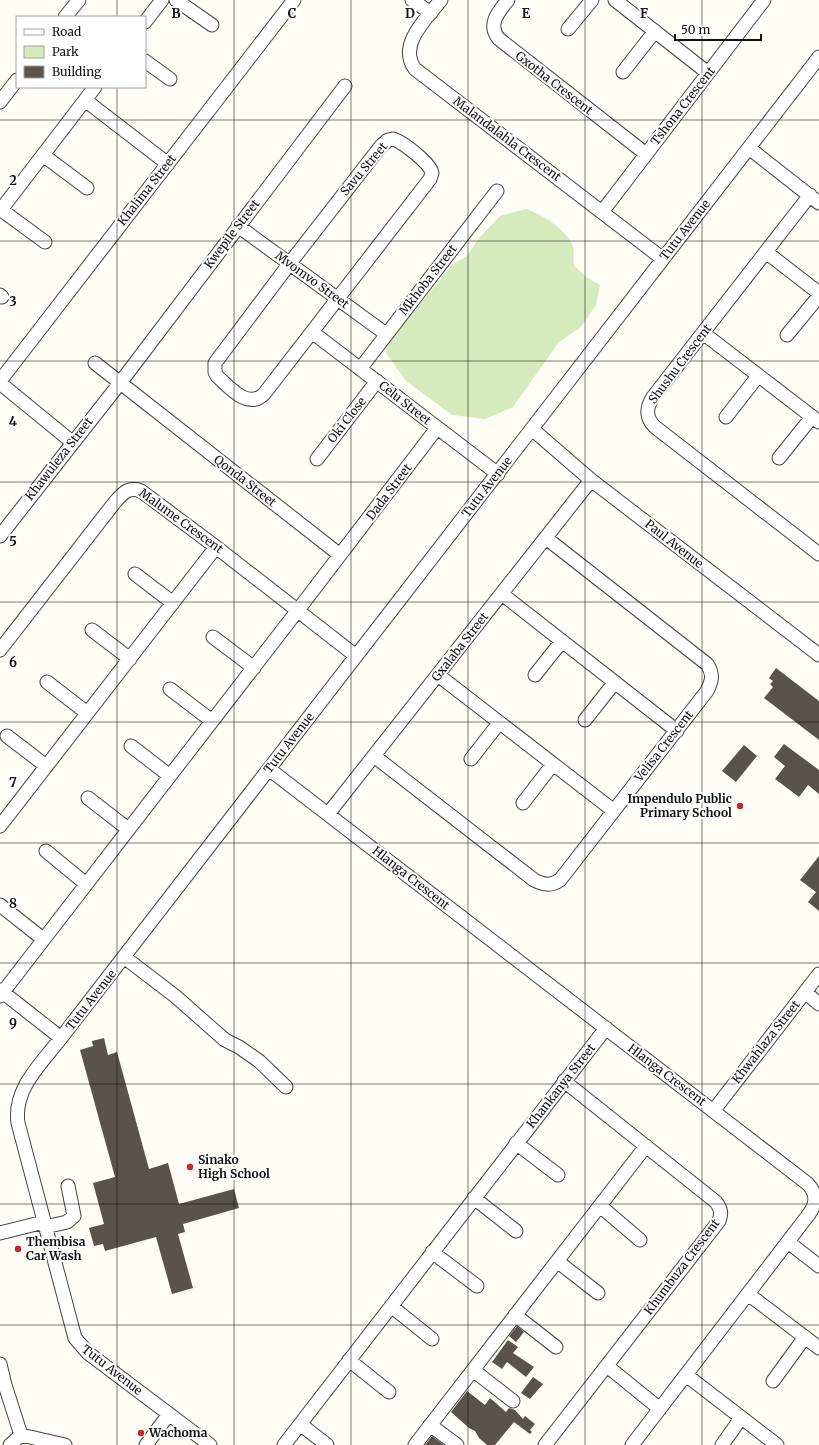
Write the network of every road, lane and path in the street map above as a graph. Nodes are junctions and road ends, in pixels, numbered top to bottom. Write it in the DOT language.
graph roads {
  1 [pos="78,0"];
  2 [pos="162,0"];
  3 [pos="176,0"];
  4 [pos="294,0"];
  5 [pos="412,0"];
  6 [pos="441,0"];
  7 [pos="508,0"];
  8 [pos="592,0"];
  9 [pos="615,0"];
  10 [pos="764,0"];
  11 [pos="431,13"];
  12 [pos="66,16"];
  13 [pos="146,21"];
  14 [pos="212,25"];
  15 [pos="568,29"];
  16 [pos="655,31"];
  17 [pos="819,57"];
  18 [pos="146,62"];
  19 [pos="623,72"];
  20 [pos="708,73"];
  21 [pos="170,79"];
  22 [pos="16,81"];
  23 [pos="345,86"];
  24 [pos="94,88"];
  25 [pos="85,100"];
  26 [pos="0,102"];
  27 [pos="749,148"];
  28 [pos="646,154"];
  29 [pos="43,155"];
  30 [pos="168,164"];
  31 [pos="87,188"];
  32 [pos="497,191"];
  33 [pos="814,199"];
  34 [pos="0,210"];
  35 [pos="602,212"];
  36 [pos="238,226"];
  37 [pos="44,242"];
  38 [pos="766,252"];
  39 [pos="663,259"];
  40 [pos="290,263"];
  41 [pos="819,295"];
  42 [pos="339,299"];
  43 [pos="312,332"];
  44 [pos="703,333"];
  45 [pos="386,334"];
  46 [pos="787,335"];
  47 [pos="95,363"];
  48 [pos="360,368"];
  49 [pos="758,376"];
  50 [pos="376,381"];
  51 [pos="0,382"];
  52 [pos="120,383"];
  53 [pos="726,416"];
  54 [pos="816,420"];
  55 [pos="437,428"];
  56 [pos="532,429"];
  57 [pos="72,442"];
  58 [pos="779,458"];
  59 [pos="317,459"];
  60 [pos="498,474"];
  61 [pos="591,480"];
  62 [pos="0,536"];
  63 [pos="546,538"];
  64 [pos="216,547"];
  65 [pos="819,554"];
  66 [pos="340,555"];
  67 [pos="135,574"];
  68 [pos="502,594"];
  69 [pos="173,603"];
  70 [pos="298,610"];
  71 [pos="92,630"];
  72 [pos="212,637"];
  73 [pos="562,641"];
  74 [pos="0,650"];
  75 [pos="819,655"];
  76 [pos="356,656"];
  77 [pos="130,659"];
  78 [pos="254,668"];
  79 [pos="438,675"];
  80 [pos="535,675"];
  81 [pos="47,682"];
  82 [pos="615,682"];
  83 [pos="170,689"];
  84 [pos="87,713"];
  85 [pos="585,720"];
  86 [pos="212,721"];
  87 [pos="499,723"];
  88 [pos="677,731"];
  89 [pos="7,736"];
  90 [pos="131,746"];
  91 [pos="374,756"];
  92 [pos="471,759"];
  93 [pos="553,764"];
  94 [pos="46,766"];
  95 [pos="269,769"];
  96 [pos="170,776"];
  97 [pos="88,798"];
  98 [pos="523,803"];
  99 [pos="614,810"];
  100 [pos="328,814"];
  101 [pos="2,820"];
  102 [pos="128,829"];
  103 [pos="46,851"];
  104 [pos="86,884"];
  105 [pos="0,905"];
  106 [pos="43,939"];
  107 [pos="124,957"];
  108 [pos="819,974"];
  109 [pos="804,992"];
  110 [pos="1,993"];
  111 [pos="819,1004"];
  112 [pos="606,1028"];
  113 [pos="61,1038"];
  114 [pos="564,1081"];
  115 [pos="286,1087"];
  116 [pos="714,1110"];
  117 [pos="516,1143"];
  118 [pos="646,1146"];
  119 [pos="558,1175"];
  120 [pos="68,1186"];
  121 [pos="474,1198"];
  122 [pos="600,1206"];
  123 [pos="44,1225"];
  124 [pos="516,1231"];
  125 [pos="0,1233"];
  126 [pos="640,1240"];
  127 [pos="788,1242"];
  128 [pos="432,1252"];
  129 [pos="557,1261"];
  130 [pos="819,1266"];
  131 [pos="477,1286"];
  132 [pos="598,1293"];
  133 [pos="748,1294"];
  134 [pos="390,1306"];
  135 [pos="515,1315"];
  136 [pos="805,1337"];
  137 [pos="432,1339"];
  138 [pos="556,1347"];
  139 [pos="819,1348"];
  140 [pos="349,1360"];
  141 [pos="0,1364"];
  142 [pos="607,1366"];
  143 [pos="473,1370"];
  144 [pos="686,1375"];
  145 [pos="773,1381"];
  146 [pos="2,1386"];
  147 [pos="389,1392"];
  148 [pos="513,1401"];
  149 [pos="660,1409"];
  150 [pos="169,1414"];
  151 [pos="741,1418"];
  152 [pos="300,1424"];
  153 [pos="430,1425"];
  154 [pos="21,1435"];
  155 [pos="10,1445"];
  156 [pos="65,1445"];
  157 [pos="146,1445"];
  158 [pos="210,1445"];
  159 [pos="284,1445"];
  160 [pos="327,1445"];
  161 [pos="415,1445"];
  162 [pos="457,1445"];
  163 [pos="545,1445"];
  164 [pos="632,1445"];
  165 [pos="722,1445"];
  166 [pos="777,1445"];
  1 -- 12 [label="street"];
  2 -- 13 [label="street"];
  3 -- 14 [label="street"];
  4 -- 30 [label="street, Khalima Street"];
  5 -- 11 [label="street"];
  6 -- 11 [label="street, Malandalahla Crescent"];
  7 -- 28 [label="street, Gxotha Crescent"];
  8 -- 15 [label="street"];
  9 -- 16 [label="street"];
  10 -- 20 [label="street, Tshona Crescent"];
  11 -- 35 [label="street, Malandalahla Crescent"];
  16 -- 19 [label="street"];
  16 -- 20 [label="street"];
  17 -- 27 [label="street, Tutu Avenue"];
  18 -- 21 [label="street"];
  20 -- 28 [label="street, Tshona Crescent"];
  22 -- 26 [label="street"];
  23 -- 36 [label="street, Kwepile Street"];
  24 -- 25 [label="street"];
  25 -- 29 [label="street"];
  25 -- 30 [label="street"];
  27 -- 33 [label="street"];
  27 -- 39 [label="street, Tutu Avenue"];
  28 -- 35 [label="street, Tshona Crescent"];
  29 -- 31 [label="street"];
  29 -- 34 [label="street"];
  30 -- 51 [label="street, Khalima Street"];
  32 -- 45 [label="street, Mkhoba Street"];
  33 -- 38 [label="street, Shushu Crescent"];
  34 -- 37 [label="street"];
  35 -- 39 [label="street, Malandalahla Crescent"];
  36 -- 40 [label="street, Mvomvo Street"];
  36 -- 52 [label="street, Kwepile Street"];
  38 -- 41 [label="street"];
  38 -- 44 [label="street, Shushu Crescent"];
  39 -- 56 [label="street, Tutu Avenue"];
  40 -- 42 [label="street, Mvomvo Street"];
  40 -- 42 [label="street, Savu Street"];
  40 -- 43 [label="street, Savu Street"];
  41 -- 46 [label="street"];
  42 -- 43 [label="street, Savu Street"];
  42 -- 45 [label="street, Mvomvo Street"];
  43 -- 48 [label="street, Celu Street"];
  44 -- 49 [label="street"];
  44 -- 65 [label="street, Shushu Crescent"];
  45 -- 48 [label="street, Mkhoba Street"];
  47 -- 52 [label="street, Qonda Street"];
  48 -- 50 [label="street, Celu Street"];
  49 -- 53 [label="street"];
  49 -- 54 [label="street"];
  50 -- 55 [label="street, Celu Street"];
  50 -- 59 [label="street, Oki Close"];
  51 -- 57 [label="street"];
  52 -- 57 [label="street, Khawuleza Street"];
  52 -- 66 [label="street, Qonda Street"];
  54 -- 58 [label="street"];
  55 -- 60 [label="street, Celu Street"];
  55 -- 66 [label="street, Dada Street"];
  56 -- 60 [label="street, Tutu Avenue"];
  56 -- 61 [label="street, Paul Avenue"];
  57 -- 62 [label="street, Khawuleza Street"];
  60 -- 76 [label="street, Tutu Avenue"];
  61 -- 63 [label="street, Gxalaba Street"];
  61 -- 75 [label="street, Paul Avenue"];
  63 -- 68 [label="street, Gxalaba Street"];
  63 -- 88 [label="street, Velisa Crescent"];
  64 -- 69 [label="street"];
  64 -- 70 [label="street, Malume Crescent"];
  64 -- 74 [label="street, Malume Crescent"];
  66 -- 70 [label="street"];
  67 -- 69 [label="street"];
  68 -- 73 [label="street"];
  68 -- 79 [label="street, Gxalaba Street"];
  69 -- 77 [label="street"];
  70 -- 76 [label="street, Malume Crescent"];
  70 -- 78 [label="street"];
  71 -- 77 [label="street"];
  72 -- 78 [label="street"];
  73 -- 80 [label="street"];
  73 -- 82 [label="street"];
  76 -- 95 [label="street, Tutu Avenue"];
  77 -- 84 [label="street"];
  78 -- 86 [label="street"];
  79 -- 87 [label="street"];
  79 -- 91 [label="street, Gxalaba Street"];
  81 -- 84 [label="street"];
  82 -- 85 [label="street"];
  82 -- 88 [label="street"];
  83 -- 86 [label="street"];
  84 -- 94 [label="street"];
  86 -- 96 [label="street"];
  87 -- 92 [label="street"];
  87 -- 93 [label="street"];
  88 -- 99 [label="street, Velisa Crescent"];
  89 -- 94 [label="street"];
  90 -- 96 [label="street"];
  91 -- 99 [label="street, Velisa Crescent"];
  91 -- 100 [label="street, Gxalaba Street"];
  93 -- 98 [label="street"];
  93 -- 99 [label="street"];
  94 -- 101 [label="street"];
  95 -- 100 [label="street, Hlanga Crescent"];
  95 -- 107 [label="street, Tutu Avenue"];
  96 -- 102 [label="street"];
  97 -- 102 [label="street"];
  100 -- 112 [label="street, Hlanga Crescent"];
  102 -- 104 [label="street"];
  103 -- 104 [label="street"];
  104 -- 106 [label="street"];
  105 -- 106 [label="street"];
  106 -- 110 [label="street"];
  107 -- 113 [label="street, Tutu Avenue"];
  107 -- 115 [label="street"];
  108 -- 109 [label="street, Khwahlaza Street"];
  109 -- 111 [label="street"];
  109 -- 116 [label="street, Khwahlaza Street"];
  110 -- 113 [label="street"];
  112 -- 114 [label="street, Khankanya Street"];
  112 -- 116 [label="street, Hlanga Crescent"];
  113 -- 123 [label="street, Tutu Avenue"];
  114 -- 117 [label="street, Khankanya Street"];
  114 -- 118 [label="street, Khumbuza Crescent"];
  116 -- 127 [label="street, Hlanga Crescent"];
  117 -- 119 [label="street"];
  117 -- 121 [label="street, Khankanya Street"];
  118 -- 122 [label="street"];
  118 -- 142 [label="street, Khumbuza Crescent"];
  120 -- 123 [label="street"];
  121 -- 124 [label="street"];
  121 -- 128 [label="street, Khankanya Street"];
  122 -- 126 [label="street"];
  122 -- 129 [label="street"];
  123 -- 125 [label="street"];
  123 -- 150 [label="street, Tutu Avenue"];
  127 -- 130 [label="street"];
  127 -- 133 [label="street, Hlanga Crescent"];
  128 -- 131 [label="street"];
  128 -- 134 [label="street, Khankanya Street"];
  129 -- 132 [label="street"];
  129 -- 135 [label="street"];
  133 -- 136 [label="street"];
  133 -- 144 [label="street, Hlanga Crescent"];
  134 -- 137 [label="street"];
  134 -- 140 [label="street, Khankanya Street"];
  135 -- 138 [label="street"];
  135 -- 143 [label="street"];
  136 -- 139 [label="street"];
  136 -- 145 [label="street"];
  140 -- 147 [label="street"];
  140 -- 152 [label="street, Khankanya Street"];
  141 -- 146 [label="street"];
  142 -- 149 [label="street"];
  142 -- 163 [label="street, Khumbuza Crescent"];
  143 -- 148 [label="street"];
  143 -- 153 [label="street"];
  144 -- 149 [label="street, Hlanga Crescent"];
  144 -- 151 [label="street"];
  146 -- 154 [label="street"];
  149 -- 164 [label="street, Hlanga Crescent"];
  150 -- 157 [label="street"];
  150 -- 158 [label="street, Tutu Avenue"];
  151 -- 165 [label="street"];
  151 -- 166 [label="street"];
  152 -- 159 [label="street, Khankanya Street"];
  152 -- 160 [label="street"];
  153 -- 161 [label="street"];
  153 -- 162 [label="street"];
  154 -- 155 [label="street"];
  154 -- 156 [label="street"];
}
